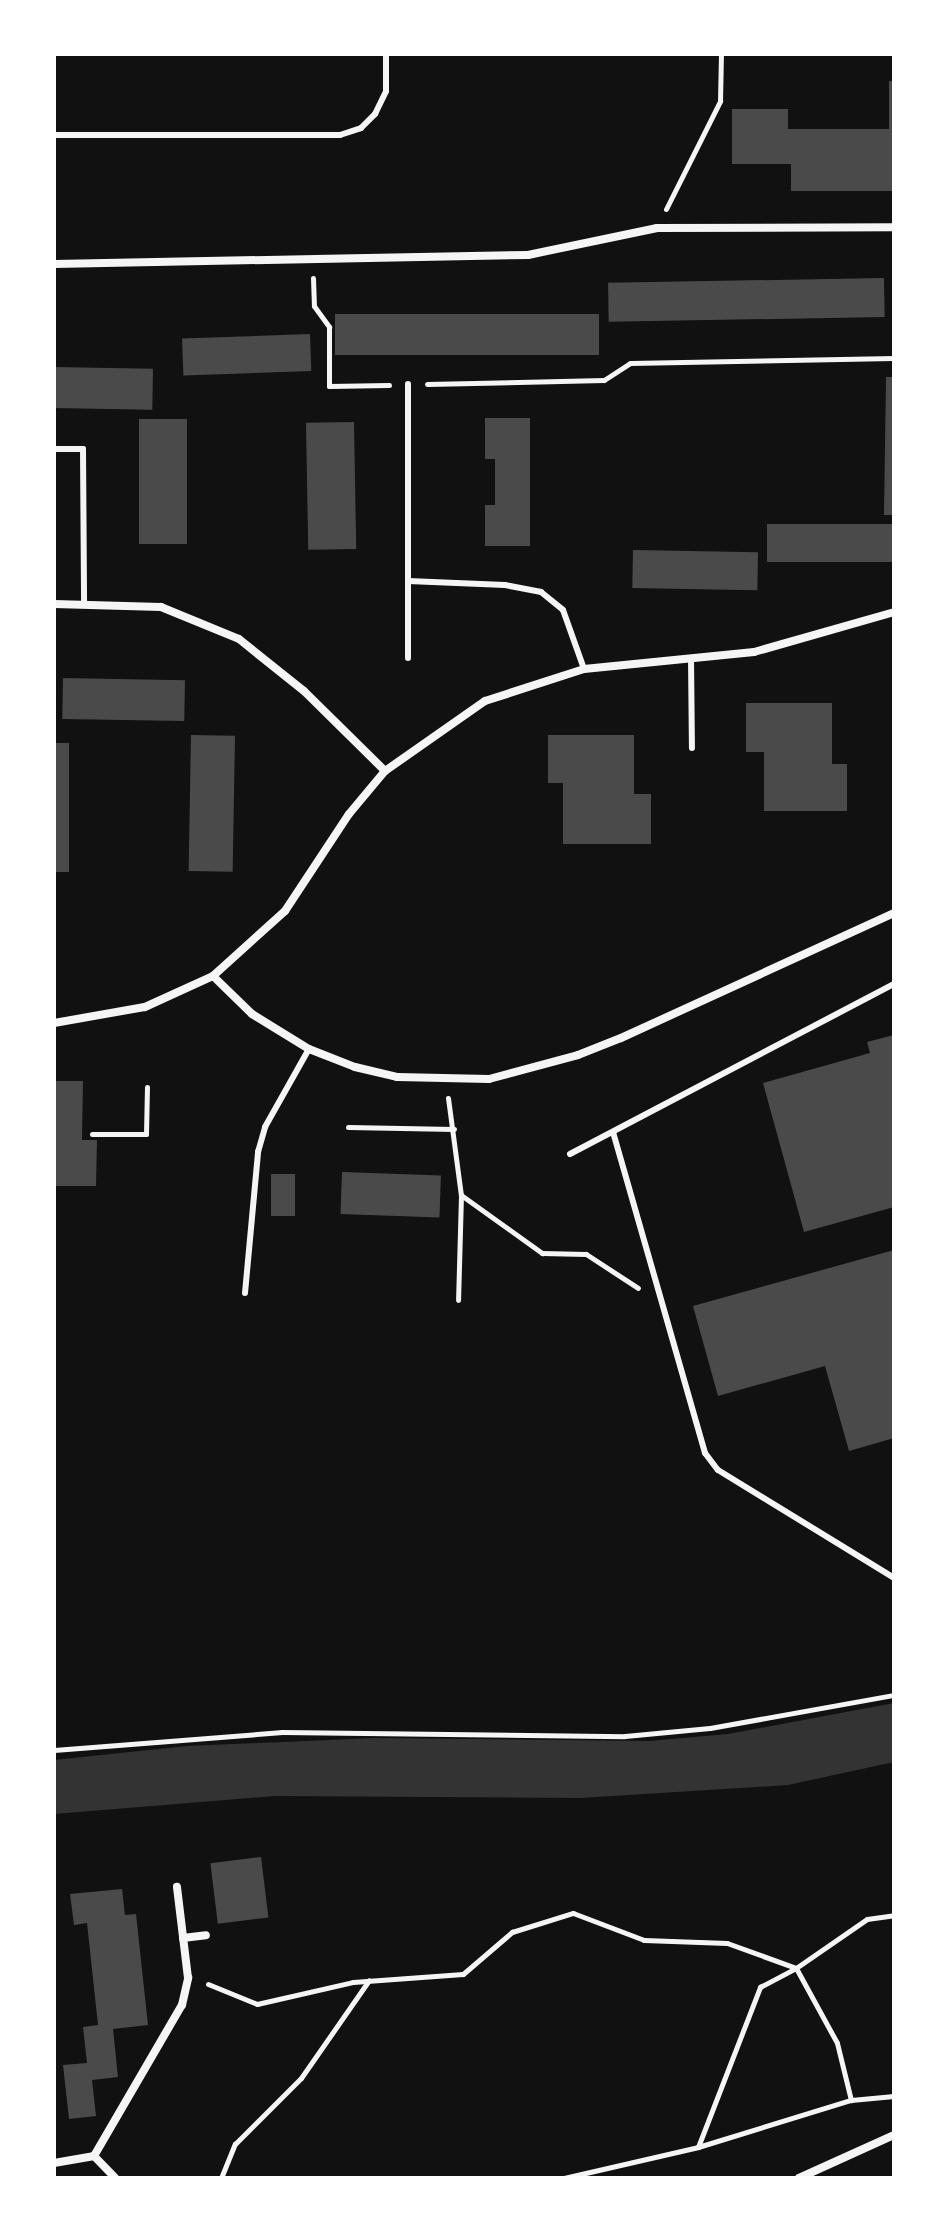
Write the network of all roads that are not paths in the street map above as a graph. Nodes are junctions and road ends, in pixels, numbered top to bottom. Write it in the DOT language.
graph roads {
  1 [pos="386,54"];
  2 [pos="54,135"];
  3 [pos="894,227"];
  4 [pos="54,264"];
  5 [pos="408,384"];
  6 [pos="54,449"];
  7 [pos="408,581"];
  8 [pos="54,604"];
  9 [pos="84,604"];
  10 [pos="894,612"];
  11 [pos="408,658"];
  12 [pos="691,658"];
  13 [pos="584,669"];
  14 [pos="692,748"];
  15 [pos="385,771"];
  16 [pos="894,913"];
  17 [pos="213,976"];
  18 [pos="894,984"];
  19 [pos="54,1023"];
  20 [pos="309,1049"];
  21 [pos="613,1132"];
  22 [pos="570,1154"];
  23 [pos="245,1293"];
  24 [pos="894,1578"];
  25 [pos="177,1887"];
  26 [pos="206,1935"];
  27 [pos="183,1938"];
  28 [pos="893,2138"];
  29 [pos="94,2156"];
  30 [pos="54,2163"];
  31 [pos="115,2178"];
  32 [pos="799,2178"];
  1 -- 2 [label="lane"];
  3 -- 4 [label="street"];
  5 -- 7 [label="lane"];
  6 -- 9 [label="lane"];
  7 -- 11 [label="lane"];
  7 -- 13 [label="lane"];
  8 -- 9 [label="street"];
  9 -- 15 [label="street"];
  10 -- 12 [label="street"];
  12 -- 13 [label="street"];
  12 -- 14 [label="lane"];
  13 -- 15 [label="street"];
  15 -- 17 [label="street"];
  16 -- 20 [label="street"];
  17 -- 19 [label="street"];
  17 -- 20 [label="street"];
  18 -- 21 [label="lane"];
  20 -- 23 [label="lane"];
  21 -- 22 [label="lane"];
  21 -- 24 [label="lane"];
  25 -- 27 [label="street"];
  26 -- 27 [label="street"];
  27 -- 29 [label="street"];
  28 -- 32 [label="street"];
  29 -- 30 [label="street"];
  29 -- 31 [label="street"];
}
